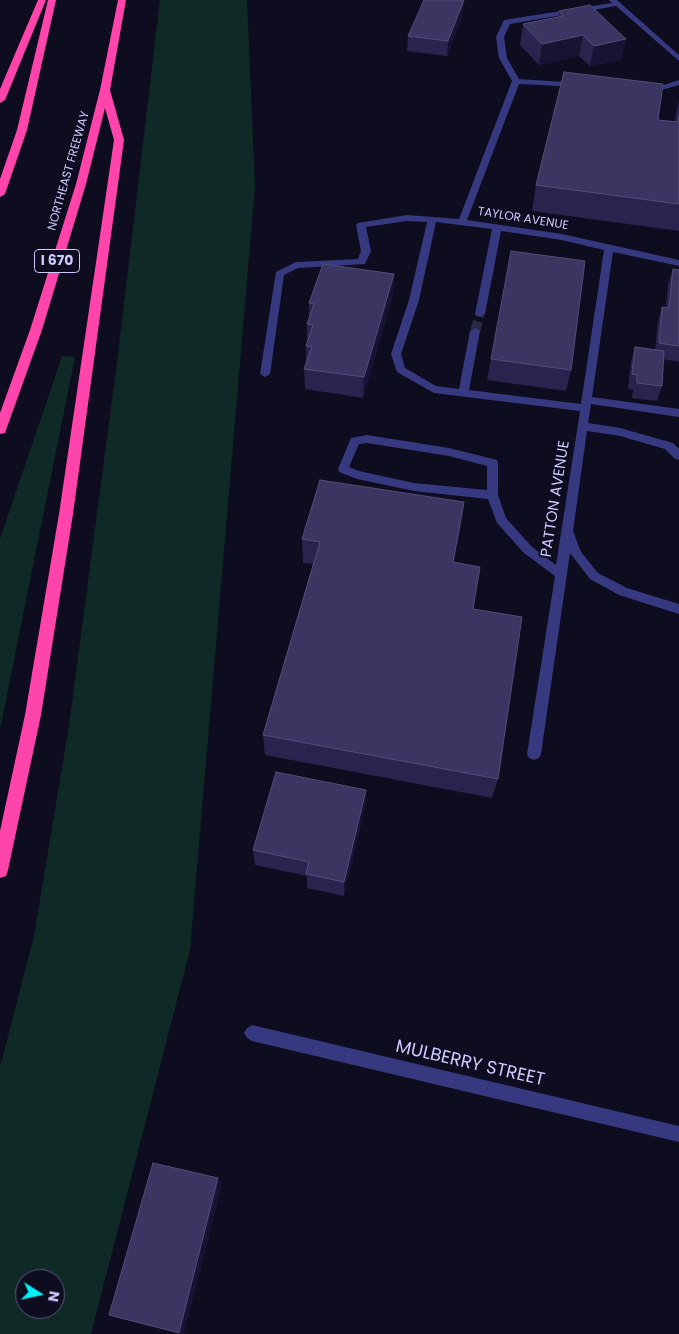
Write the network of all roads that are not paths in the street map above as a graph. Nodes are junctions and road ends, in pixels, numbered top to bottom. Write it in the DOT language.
graph roads {
  1 [pos="42,0"];
  2 [pos="52,0"];
  3 [pos="122,0"];
  4 [pos="615,2"];
  5 [pos="679,59"];
  6 [pos="516,81"];
  7 [pos="679,82"];
  8 [pos="591,86"];
  9 [pos="638,88"];
  10 [pos="105,90"];
  11 [pos="0,100"];
  12 [pos="0,194"];
  13 [pos="432,220"];
  14 [pos="462,222"];
  15 [pos="497,227"];
  16 [pos="609,249"];
  17 [pos="679,263"];
  18 [pos="480,314"];
  19 [pos="475,331"];
  20 [pos="265,374"];
  21 [pos="463,393"];
  22 [pos="586,404"];
  23 [pos="679,413"];
  24 [pos="582,426"];
  25 [pos="0,430"];
  26 [pos="679,456"];
  27 [pos="492,495"];
  28 [pos="567,530"];
  29 [pos="560,574"];
  30 [pos="679,609"];
  31 [pos="534,754"];
  32 [pos="0,870"];
  33 [pos="252,1033"];
  34 [pos="679,1134"];
  1 -- 11 [label="highway"];
  2 -- 12 [label="highway"];
  3 -- 10 [label="highway, NORTHEAST FREEWAY / I 670"];
  4 -- 5 [label="street"];
  4 -- 6 [label="street"];
  6 -- 8 [label="street"];
  6 -- 14 [label="street"];
  7 -- 9 [label="street"];
  10 -- 25 [label="highway, NORTHEAST FREEWAY / I 670"];
  10 -- 32 [label="highway"];
  13 -- 14 [label="street, TAYLOR AVENUE"];
  13 -- 20 [label="street, TAYLOR AVENUE"];
  13 -- 21 [label="street"];
  14 -- 15 [label="street, TAYLOR AVENUE"];
  15 -- 16 [label="street, TAYLOR AVENUE"];
  15 -- 18 [label="street"];
  16 -- 17 [label="street, TAYLOR AVENUE"];
  16 -- 22 [label="street, PATTON AVENUE"];
  19 -- 21 [label="street"];
  21 -- 22 [label="street"];
  22 -- 23 [label="street"];
  22 -- 24 [label="street, PATTON AVENUE"];
  24 -- 26 [label="street"];
  24 -- 28 [label="street, PATTON AVENUE"];
  27 -- 27 [label="street"];
  27 -- 29 [label="street"];
  28 -- 29 [label="street, PATTON AVENUE"];
  28 -- 30 [label="street"];
  29 -- 31 [label="street, PATTON AVENUE"];
  33 -- 34 [label="street, MULBERRY STREET"];
}
